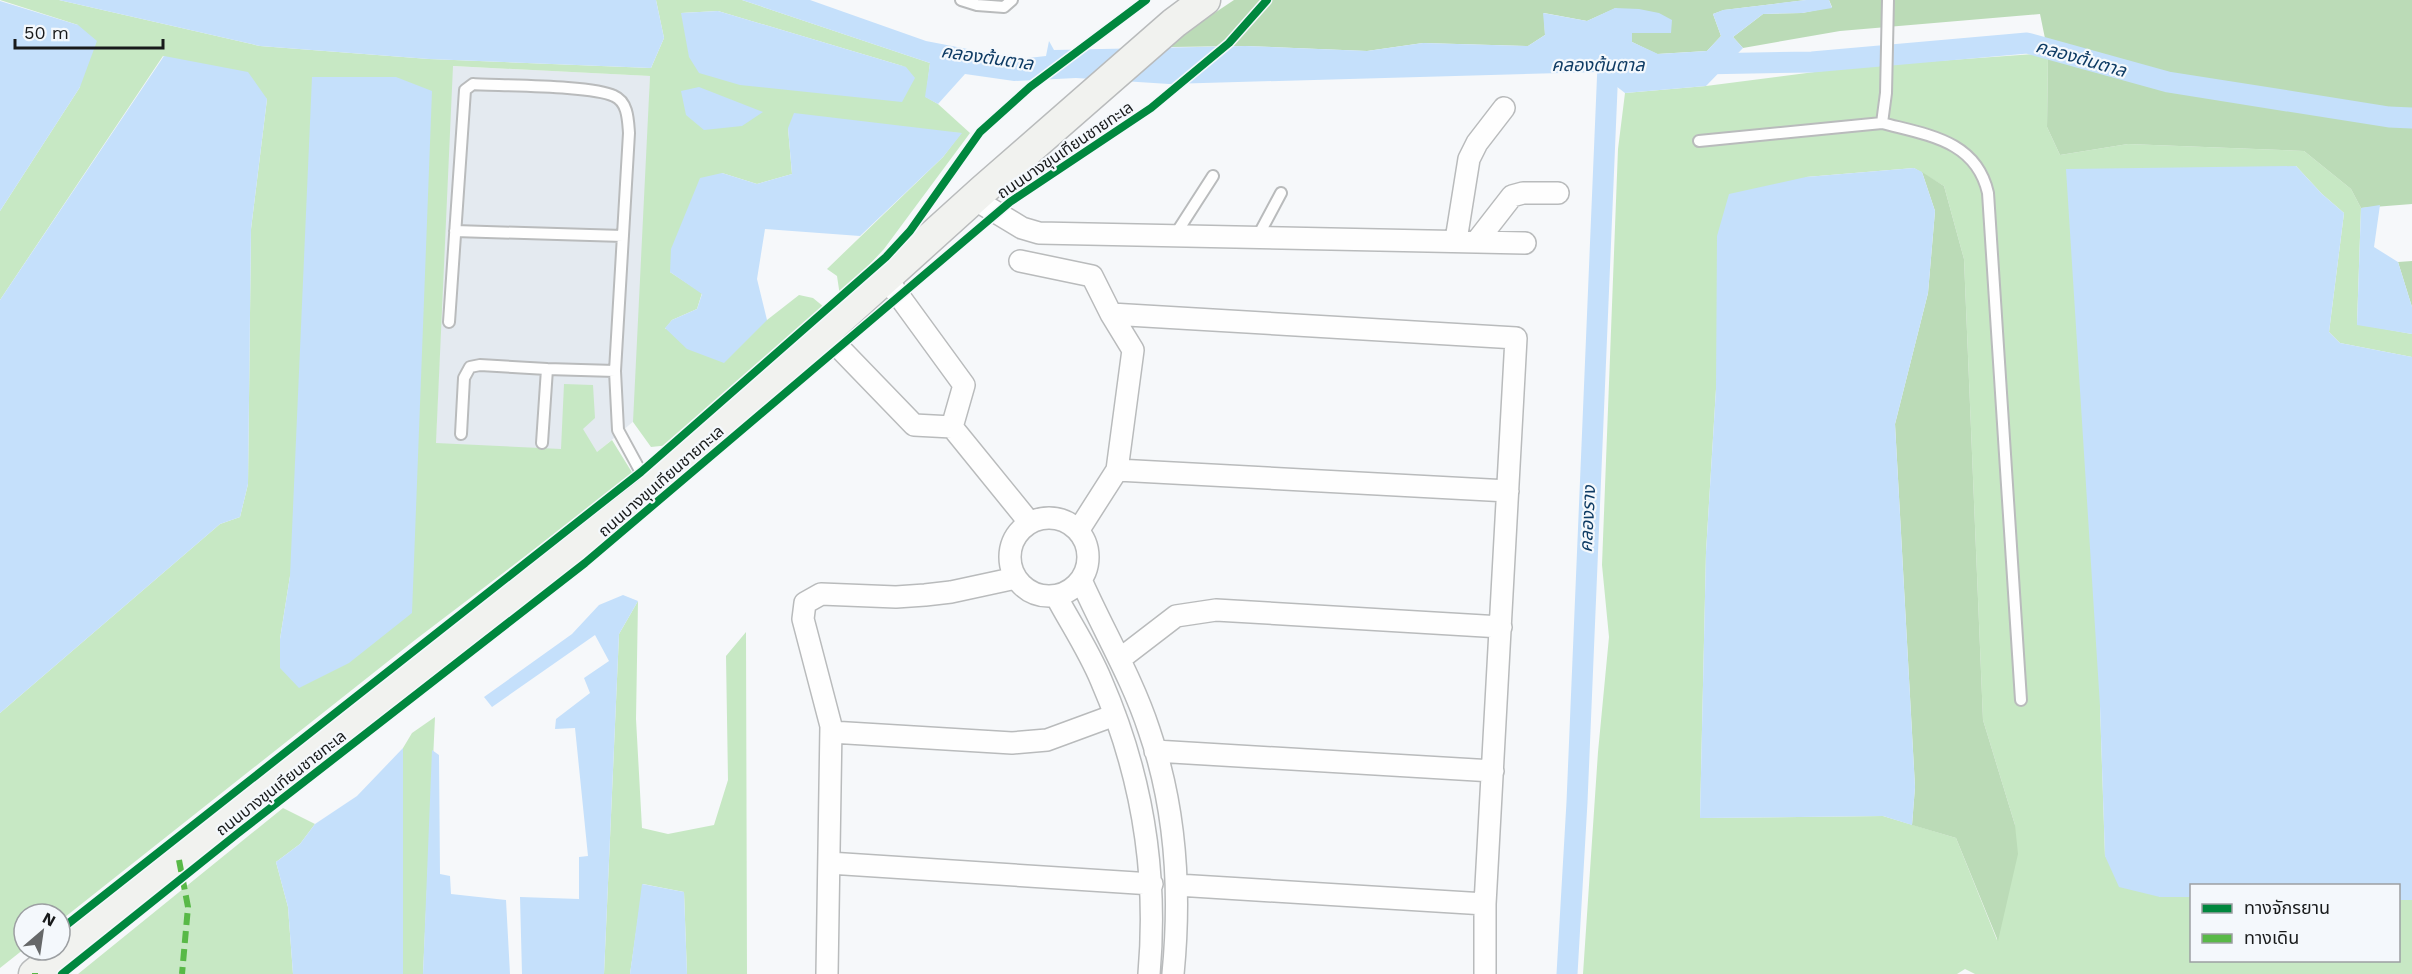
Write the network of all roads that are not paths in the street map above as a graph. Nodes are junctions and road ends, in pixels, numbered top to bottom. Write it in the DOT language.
graph roads {
  1 [pos="961,0"];
  2 [pos="1012,0"];
  3 [pos="1205,0"];
  4 [pos="1888,0"];
  5 [pos="1504,108"];
  6 [pos="1882,123"];
  7 [pos="1699,141"];
  8 [pos="1212,176"];
  9 [pos="1281,193"];
  10 [pos="1558,193"];
  11 [pos="975,199"];
  12 [pos="455,231"];
  13 [pos="1175,235"];
  14 [pos="623,236"];
  15 [pos="1258,236"];
  16 [pos="1456,240"];
  17 [pos="1477,241"];
  18 [pos="1525,243"];
  19 [pos="1020,261"];
  20 [pos="886,278"];
  21 [pos="1111,314"];
  22 [pos="449,322"];
  23 [pos="825,333"];
  24 [pos="547,369"];
  25 [pos="615,371"];
  26 [pos="952,427"];
  27 [pos="461,434"];
  28 [pos="542,443"];
  29 [pos="1117,470"];
  30 [pos="651,490"];
  31 [pos="1508,490"];
  32 [pos="1030,523"];
  33 [pos="1078,531"];
  34 [pos="1016,578"];
  35 [pos="1081,580"];
  36 [pos="1056,596"];
  37 [pos="1501,627"];
  38 [pos="1119,659"];
  39 [pos="2022,700"];
  40 [pos="1115,716"];
  41 [pos="831,732"];
  42 [pos="1155,751"];
  43 [pos="1493,771"];
  44 [pos="829,863"];
  45 [pos="1152,885"];
  46 [pos="1177,885"];
  47 [pos="1485,904"];
  48 [pos="34,974"];
  49 [pos="827,974"];
  50 [pos="1149,974"];
  51 [pos="1173,974"];
  52 [pos="1485,974"];
  1 -- 2 [label="lane"];
  3 -- 11 [label="main road, ถนนบางขุนเทียนชายทะเล"];
  4 -- 6 [label="lane"];
  5 -- 16 [label="street"];
  6 -- 7 [label="lane"];
  6 -- 39 [label="lane"];
  8 -- 13 [label="lane"];
  9 -- 15 [label="lane"];
  10 -- 17 [label="street"];
  11 -- 13 [label="street"];
  11 -- 20 [label="main road, ถนนบางขุนเทียนชายทะเล"];
  12 -- 14 [label="lane"];
  12 -- 14 [label="lane"];
  12 -- 22 [label="lane"];
  13 -- 15 [label="street"];
  14 -- 25 [label="lane"];
  15 -- 16 [label="street"];
  16 -- 17 [label="street"];
  17 -- 18 [label="street"];
  19 -- 21 [label="street"];
  20 -- 23 [label="main road, ถนนบางขุนเทียนชายทะเล"];
  20 -- 26 [label="street"];
  21 -- 29 [label="street"];
  21 -- 31 [label="street"];
  23 -- 26 [label="street"];
  23 -- 30 [label="main road, ถนนบางขุนเทียนชายทะเล"];
  24 -- 25 [label="lane"];
  24 -- 27 [label="lane"];
  24 -- 28 [label="lane"];
  25 -- 30 [label="lane"];
  26 -- 32 [label="street"];
  29 -- 31 [label="street"];
  29 -- 33 [label="street"];
  30 -- 48 [label="main road, ถนนบางขุนเทียนชายทะเล"];
  31 -- 37 [label="street"];
  32 -- 33 [label="street"];
  32 -- 34 [label="street"];
  33 -- 35 [label="street"];
  34 -- 36 [label="street"];
  34 -- 41 [label="street"];
  35 -- 36 [label="street"];
  35 -- 38 [label="street"];
  36 -- 40 [label="street"];
  37 -- 38 [label="street"];
  37 -- 43 [label="street"];
  38 -- 42 [label="street"];
  40 -- 41 [label="street"];
  40 -- 45 [label="street"];
  41 -- 44 [label="street"];
  42 -- 43 [label="street"];
  42 -- 46 [label="street"];
  43 -- 47 [label="street"];
  44 -- 45 [label="street"];
  44 -- 49 [label="street"];
  45 -- 50 [label="street"];
  46 -- 47 [label="street"];
  46 -- 51 [label="street"];
  47 -- 52 [label="street"];
}
